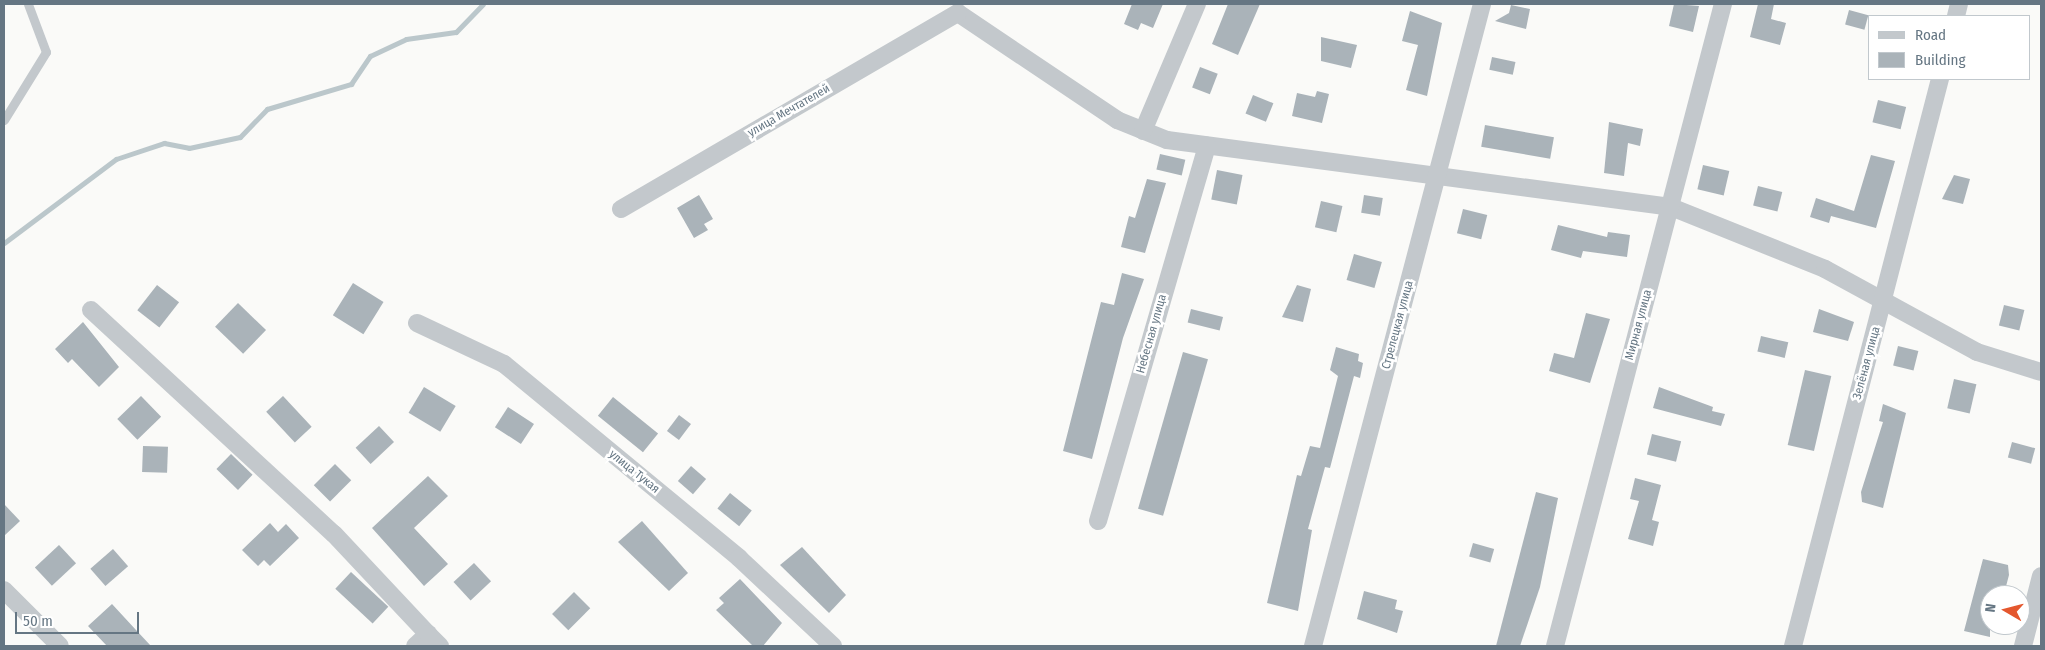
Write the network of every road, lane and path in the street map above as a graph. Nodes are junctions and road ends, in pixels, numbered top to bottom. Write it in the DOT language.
graph roads {
  1 [pos="28,4"];
  2 [pos="1197,4"];
  3 [pos="1482,4"];
  4 [pos="1723,4"];
  5 [pos="958,8"];
  6 [pos="1940,80"];
  7 [pos="4,120"];
  8 [pos="1143,131"];
  9 [pos="1207,146"];
  10 [pos="1438,174"];
  11 [pos="1671,206"];
  12 [pos="621,209"];
  13 [pos="1883,301"];
  14 [pos="91,310"];
  15 [pos="417,323"];
  16 [pos="2041,372"];
  17 [pos="1098,521"];
  18 [pos="2041,576"];
  19 [pos="4,590"];
  20 [pos="428,642"];
  21 [pos="60,646"];
  22 [pos="833,646"];
  23 [pos="1313,646"];
  24 [pos="1555,646"];
  25 [pos="1793,646"];
  26 [pos="2023,646"];
  1 -- 7 [label="lane"];
  2 -- 8 [label="street"];
  3 -- 10 [label="street, Стрелецкая улица"];
  4 -- 11 [label="street, Мирная улица"];
  5 -- 8 [label="street"];
  5 -- 12 [label="street, улица Мечтателей"];
  6 -- 13 [label="street, Зелёная улица"];
  8 -- 9 [label="street"];
  9 -- 10 [label="street"];
  9 -- 17 [label="street, Небесная улица"];
  10 -- 11 [label="street"];
  10 -- 23 [label="street, Стрелецкая улица"];
  11 -- 13 [label="street"];
  11 -- 24 [label="street, Мирная улица"];
  13 -- 16 [label="street"];
  13 -- 25 [label="street, Зелёная улица"];
  14 -- 20 [label="street"];
  15 -- 22 [label="street, улица Тукая"];
  18 -- 26 [label="street"];
  19 -- 21 [label="street"];
}
